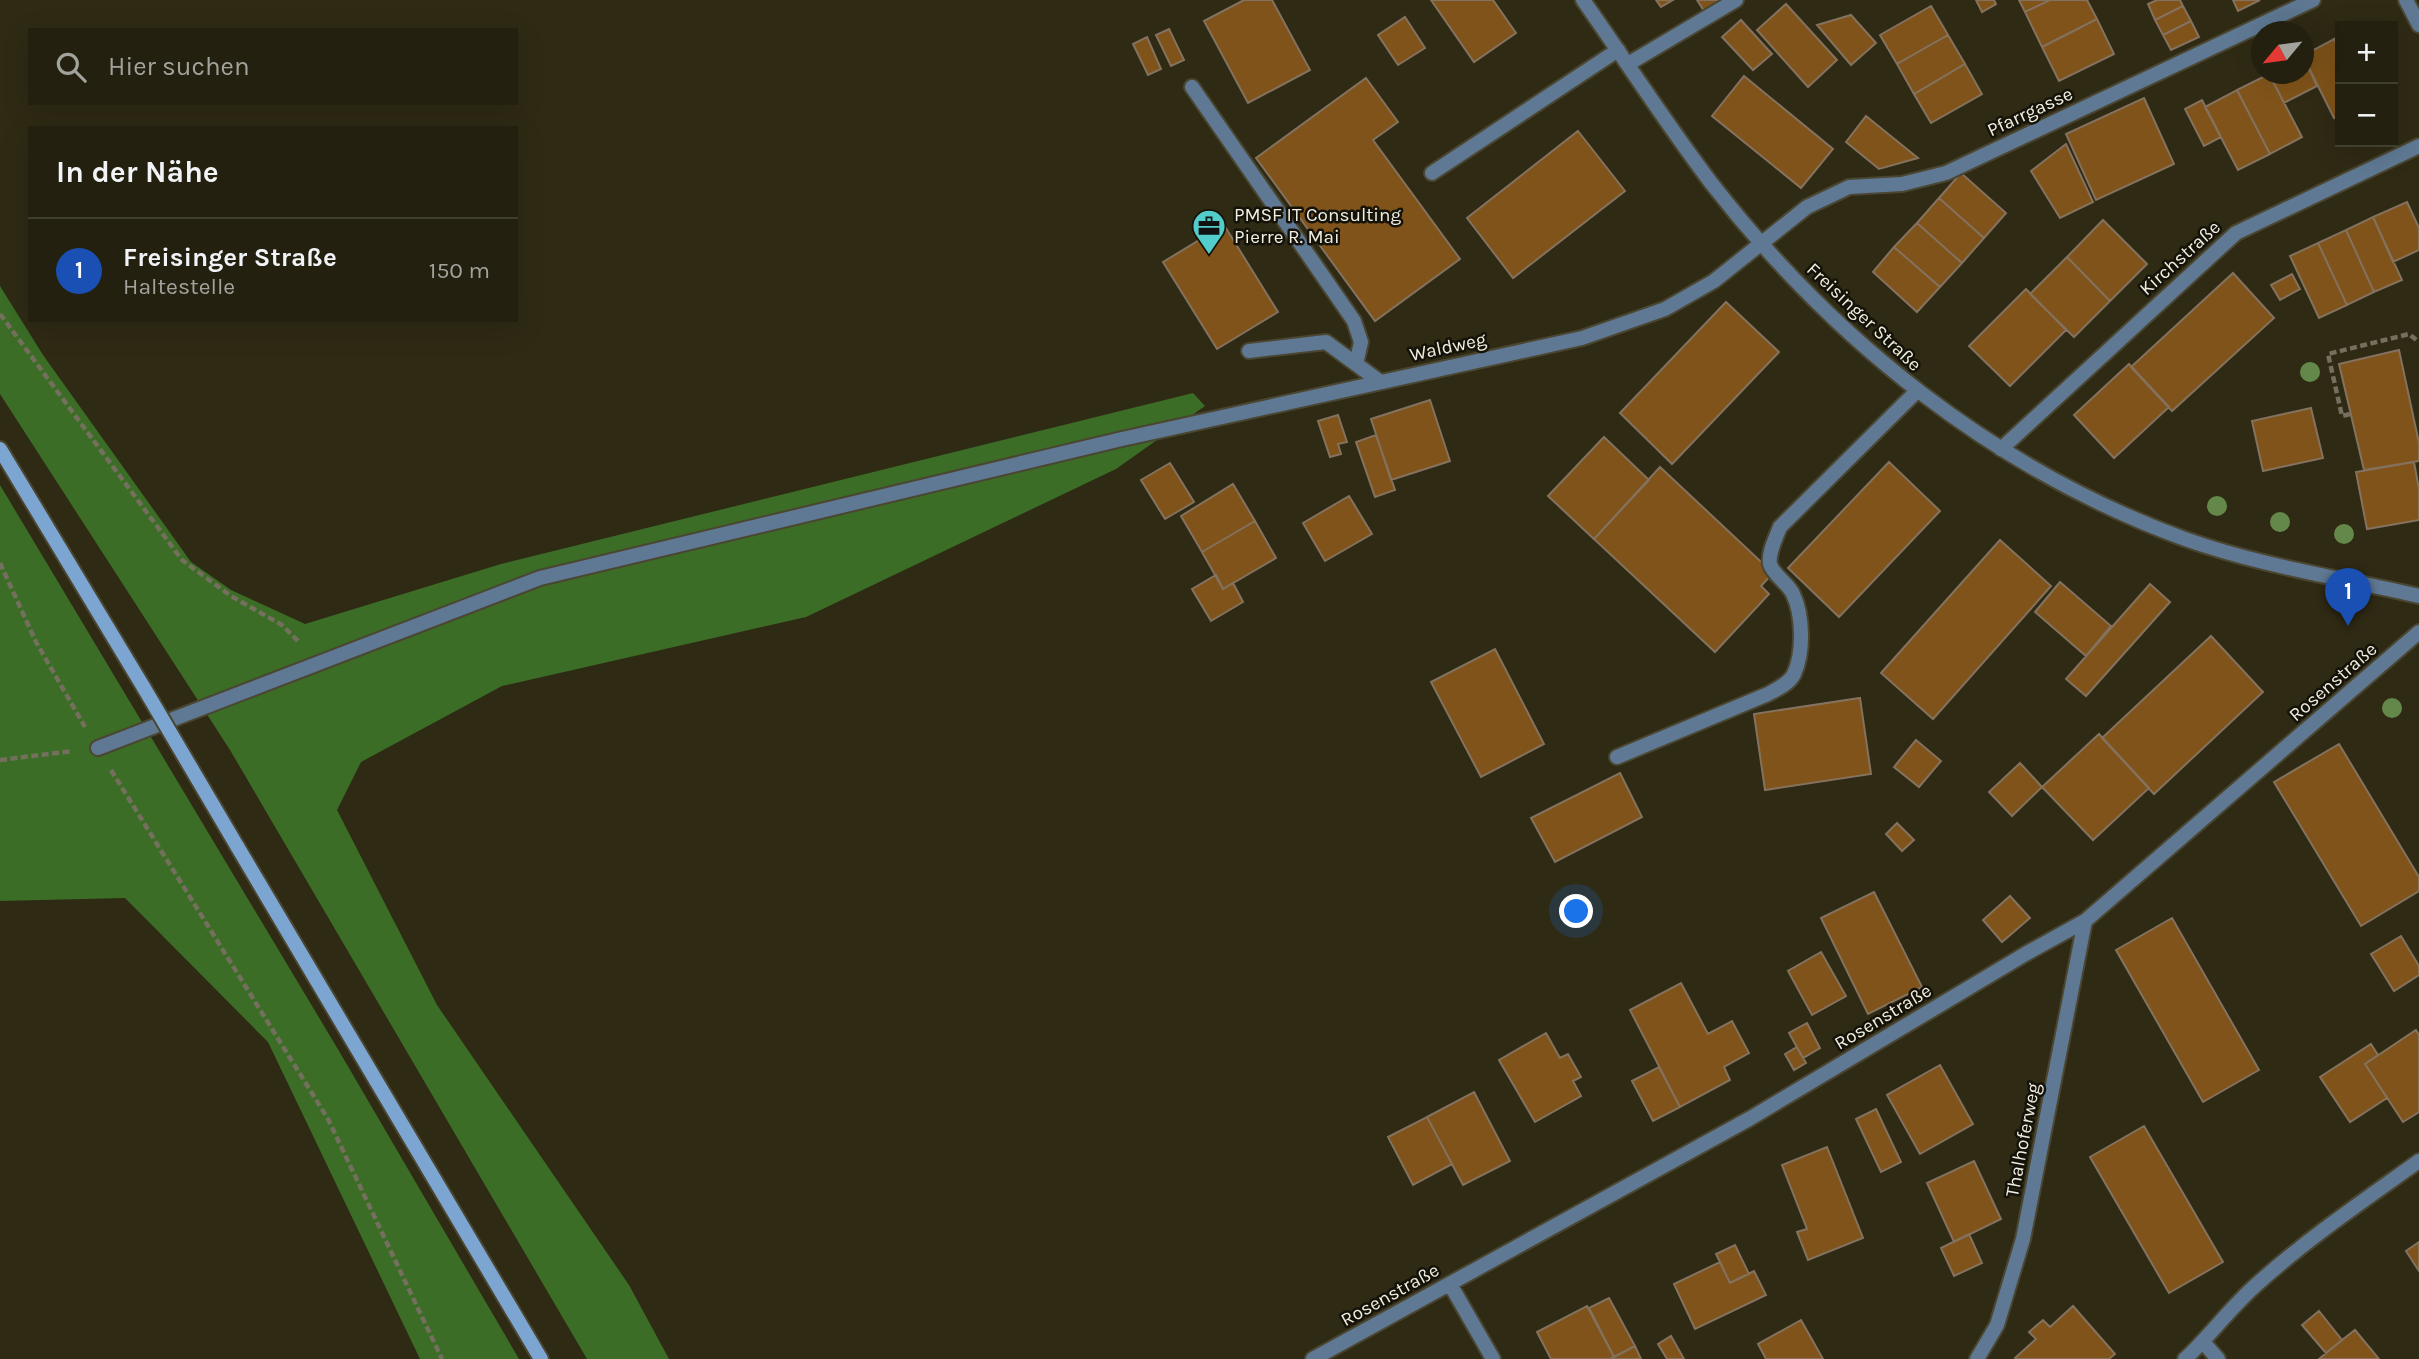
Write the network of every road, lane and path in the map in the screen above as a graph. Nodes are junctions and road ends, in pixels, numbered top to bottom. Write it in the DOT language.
graph roads {
  1 [pos="1583,0"];
  2 [pos="1736,0"];
  3 [pos="2313,0"];
  4 [pos="2406,0"];
  5 [pos="2419,25"];
  6 [pos="1618,50"];
  7 [pos="1628,64"];
  8 [pos="1192,87"];
  9 [pos="2419,146"];
  10 [pos="1433,173"];
  11 [pos="1762,243"];
  12 [pos="0,314"];
  13 [pos="2419,342"];
  14 [pos="1249,351"];
  15 [pos="1356,364"];
  16 [pos="1379,381"];
  17 [pos="1917,391"];
  18 [pos="2350,414"];
  19 [pos="0,449"];
  20 [pos="2001,449"];
  21 [pos="0,563"];
  22 [pos="2419,596"];
  23 [pos="2419,632"];
  24 [pos="321,662"];
  25 [pos="98,748"];
  26 [pos="1617,757"];
  27 [pos="0,760"];
  28 [pos="2085,921"];
  29 [pos="2419,1161"];
  30 [pos="1450,1284"];
  31 [pos="2203,1342"];
  32 [pos="442,1359"];
  33 [pos="541,1359"];
  34 [pos="1313,1359"];
  35 [pos="1493,1359"];
  36 [pos="1977,1359"];
  37 [pos="2185,1359"];
  38 [pos="2218,1359"];
  1 -- 6 [label="street, Freisinger Straße"];
  2 -- 7 [label="street"];
  3 -- 11 [label="street, Pfarrgasse"];
  4 -- 5 [label="street"];
  6 -- 7 [label="street, Freisinger Straße"];
  6 -- 10 [label="street"];
  7 -- 11 [label="street, Freisinger Straße"];
  8 -- 15 [label="street"];
  9 -- 20 [label="street, Kirchstraße"];
  11 -- 16 [label="street, Waldweg"];
  11 -- 17 [label="street, Freisinger Straße"];
  12 -- 24 [label="path"];
  13 -- 18 [label="path"];
  14 -- 15 [label="street"];
  15 -- 16 [label="street"];
  16 -- 24 [label="street, Waldweg"];
  17 -- 20 [label="street, Freisinger Straße"];
  17 -- 26 [label="street"];
  19 -- 33 [label="main road, bridge"];
  20 -- 22 [label="street, Freisinger Straße"];
  21 -- 25 [label="path"];
  23 -- 28 [label="street, Rosenstraße"];
  24 -- 25 [label="street, Waldweg"];
  25 -- 27 [label="path"];
  25 -- 32 [label="path"];
  28 -- 30 [label="street, Rosenstraße"];
  28 -- 36 [label="street, Thalhoferweg"];
  29 -- 31 [label="street"];
  30 -- 34 [label="street, Rosenstraße"];
  30 -- 35 [label="street"];
  31 -- 37 [label="street"];
  31 -- 38 [label="street"];
}
